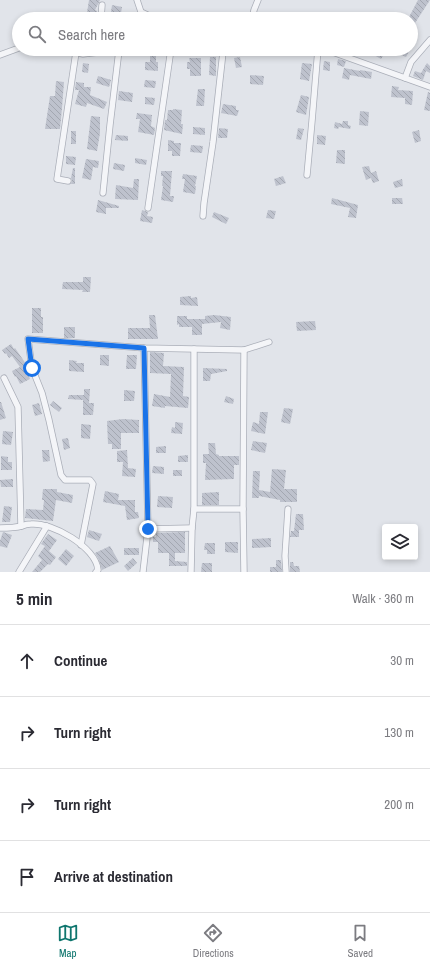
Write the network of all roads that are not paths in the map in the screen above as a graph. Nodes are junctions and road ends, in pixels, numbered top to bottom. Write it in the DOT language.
graph roads {
  1 [pos="137,0"];
  2 [pos="258,0"];
  3 [pos="102,5"];
  4 [pos="102,12"];
  5 [pos="141,12"];
  6 [pos="254,12"];
  7 [pos="430,40"];
  8 [pos="12,51"];
  9 [pos="418,54"];
  10 [pos="0,55"];
  11 [pos="75,56"];
  12 [pos="121,56"];
  13 [pos="170,56"];
  14 [pos="223,56"];
  15 [pos="317,56"];
  16 [pos="344,56"];
  17 [pos="416,56"];
  18 [pos="405,78"];
  19 [pos="430,87"];
  20 [pos="307,175"];
  21 [pos="68,181"];
  22 [pos="103,193"];
  23 [pos="148,208"];
  24 [pos="203,216"];
  25 [pos="269,342"];
  26 [pos="144,348"];
  27 [pos="194,349"];
  28 [pos="244,350"];
  29 [pos="4,378"];
  30 [pos="194,509"];
  31 [pos="243,509"];
  32 [pos="288,509"];
  33 [pos="21,526"];
  34 [pos="47,526"];
  35 [pos="0,528"];
  36 [pos="192,528"];
  37 [pos="148,529"];
  38 [pos="81,545"];
  39 [pos="19,572"];
  40 [pos="96,572"];
  41 [pos="143,572"];
  42 [pos="191,572"];
  43 [pos="244,572"];
  44 [pos="286,572"];
  1 -- 5 [label="street"];
  2 -- 6 [label="street"];
  3 -- 4 [label="street"];
  7 -- 9 [label="street"];
  8 -- 10 [label="street"];
  11 -- 21 [label="street"];
  12 -- 22 [label="street"];
  13 -- 23 [label="street"];
  14 -- 24 [label="street"];
  15 -- 20 [label="street"];
  16 -- 18 [label="street"];
  17 -- 18 [label="street"];
  18 -- 19 [label="street"];
  25 -- 28 [label="street"];
  26 -- 27 [label="street"];
  26 -- 37 [label="street"];
  26 -- 38 [label="street"];
  27 -- 28 [label="street"];
  27 -- 30 [label="street"];
  28 -- 31 [label="street"];
  29 -- 33 [label="street"];
  30 -- 31 [label="street"];
  30 -- 36 [label="street"];
  31 -- 43 [label="street"];
  32 -- 44 [label="street"];
  33 -- 34 [label="street"];
  33 -- 35 [label="street"];
  34 -- 38 [label="street"];
  34 -- 39 [label="street"];
  36 -- 37 [label="street"];
  36 -- 42 [label="street"];
  37 -- 41 [label="street"];
  38 -- 40 [label="street"];
}
